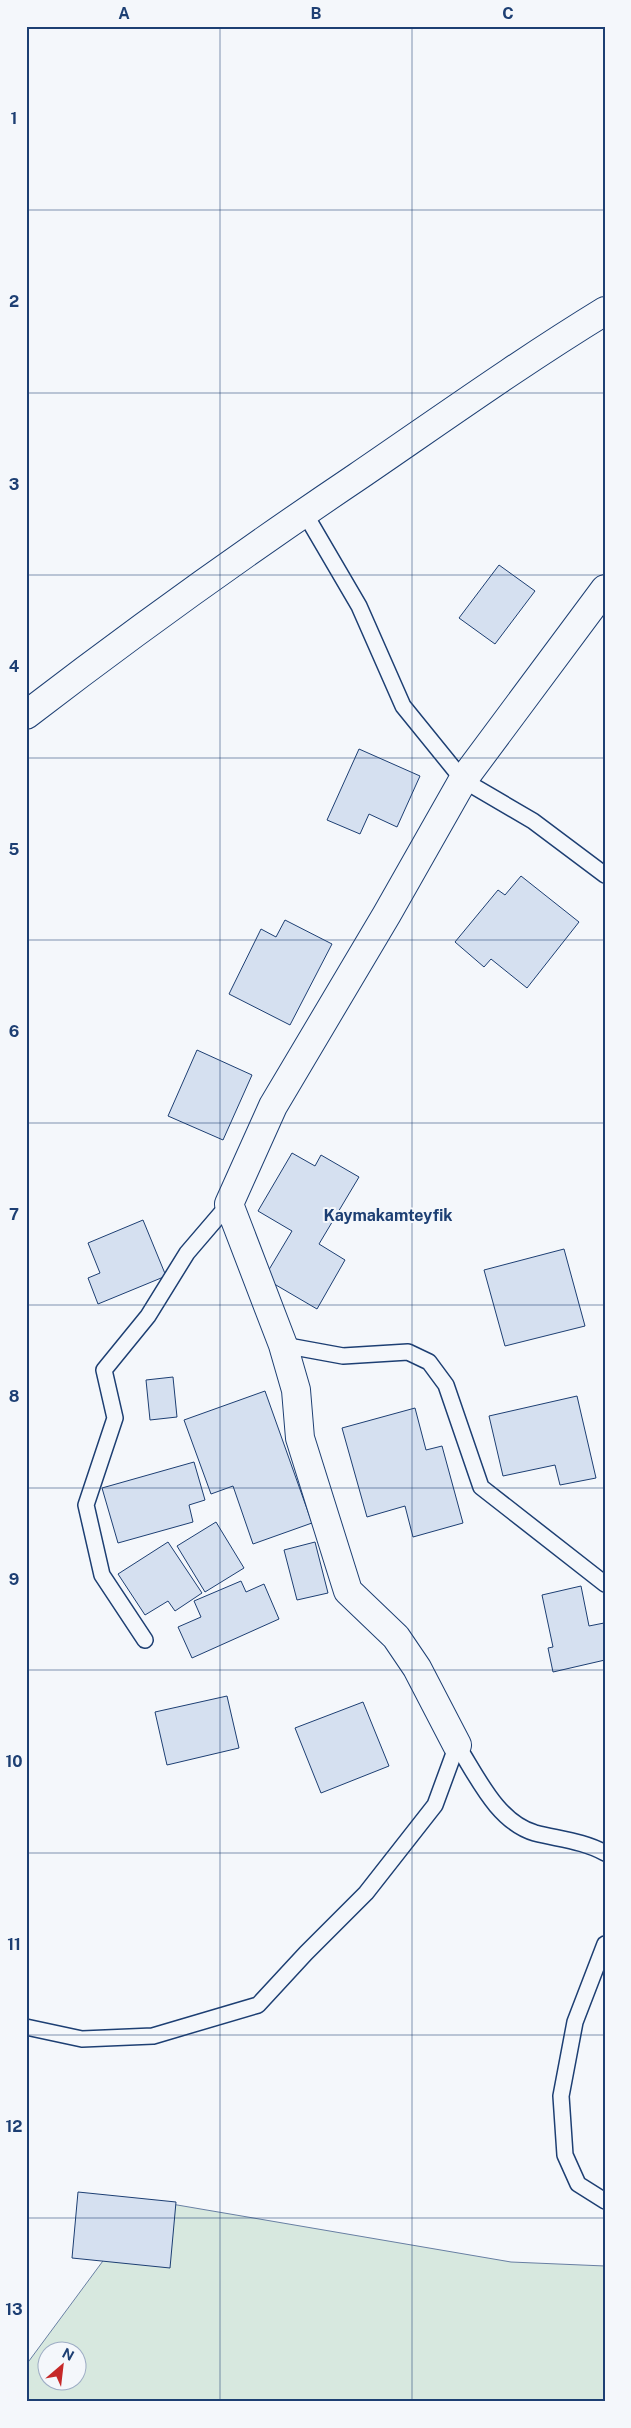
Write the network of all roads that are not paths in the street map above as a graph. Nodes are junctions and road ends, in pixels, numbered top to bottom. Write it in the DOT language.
graph roads {
  1 [pos="605,311"];
  2 [pos="304,512"];
  3 [pos="605,588"];
  4 [pos="26,715"];
  5 [pos="463,780"];
  6 [pos="605,875"];
  7 [pos="229,1204"];
  8 [pos="283,1345"];
  9 [pos="605,1584"];
  10 [pos="145,1640"];
  11 [pos="457,1745"];
  12 [pos="605,1853"];
  13 [pos="605,1944"];
  14 [pos="26,2027"];
  15 [pos="605,2201"];
  1 -- 2 [label="street"];
  2 -- 4 [label="street"];
  2 -- 5 [label="lane"];
  3 -- 5 [label="street"];
  5 -- 6 [label="lane"];
  5 -- 7 [label="street"];
  7 -- 8 [label="street"];
  7 -- 10 [label="lane"];
  8 -- 9 [label="lane"];
  8 -- 11 [label="street"];
  11 -- 12 [label="lane"];
  11 -- 14 [label="lane"];
  13 -- 15 [label="lane"];
}
